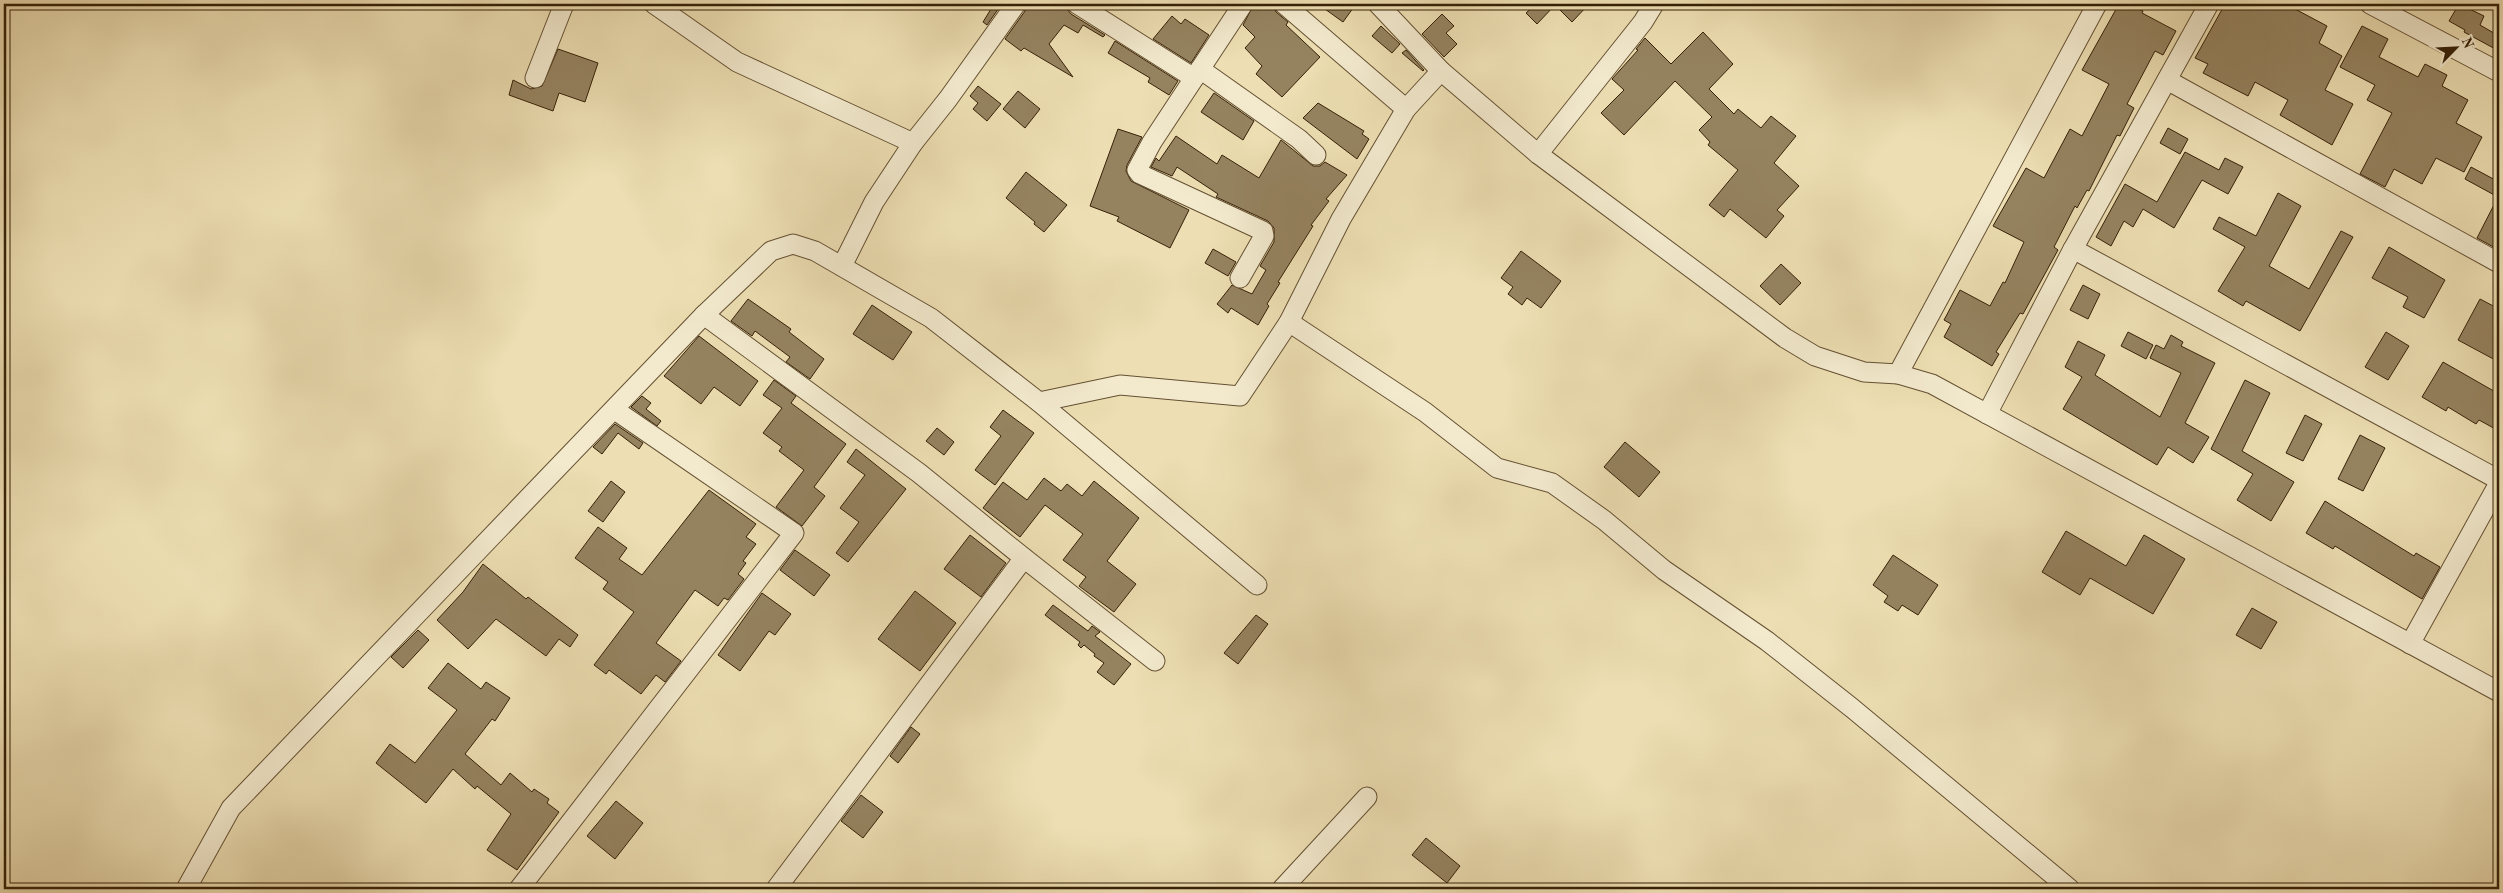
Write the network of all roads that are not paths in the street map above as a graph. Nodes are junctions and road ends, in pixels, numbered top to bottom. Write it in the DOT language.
graph roads {
  1 [pos="564,4"];
  2 [pos="654,4"];
  3 [pos="1016,4"];
  4 [pos="1077,4"];
  5 [pos="1243,4"];
  6 [pos="1284,4"];
  7 [pos="1378,4"];
  8 [pos="1654,4"];
  9 [pos="2097,4"];
  10 [pos="2209,4"];
  11 [pos="2370,4"];
  12 [pos="2403,12"];
  13 [pos="1441,71"];
  14 [pos="2499,72"];
  15 [pos="1197,73"];
  16 [pos="535,78"];
  17 [pos="2167,80"];
  18 [pos="1406,109"];
  19 [pos="913,143"];
  20 [pos="1538,154"];
  21 [pos="1316,155"];
  22 [pos="2073,249"];
  23 [pos="2499,263"];
  24 [pos="842,266"];
  25 [pos="1240,278"];
  26 [pos="704,315"];
  27 [pos="1289,322"];
  28 [pos="1898,374"];
  29 [pos="1040,402"];
  30 [pos="614,410"];
  31 [pos="1987,414"];
  32 [pos="2499,482"];
  33 [pos="1024,558"];
  34 [pos="1258,585"];
  35 [pos="2410,644"];
  36 [pos="1155,661"];
  37 [pos="2499,692"];
  38 [pos="1367,797"];
  39 [pos="186,889"];
  40 [pos="519,889"];
  41 [pos="776,889"];
  42 [pos="1282,889"];
  43 [pos="2070,889"];
  1 -- 16 [label="street"];
  2 -- 19 [label="street"];
  3 -- 19 [label="street"];
  4 -- 15 [label="street"];
  5 -- 15 [label="street"];
  6 -- 18 [label="street"];
  7 -- 13 [label="street"];
  8 -- 20 [label="street"];
  9 -- 28 [label="street"];
  10 -- 17 [label="street"];
  11 -- 12 [label="street"];
  12 -- 14 [label="street"];
  13 -- 18 [label="street"];
  13 -- 20 [label="street"];
  15 -- 21 [label="street"];
  15 -- 25 [label="street"];
  17 -- 22 [label="street"];
  17 -- 23 [label="street"];
  18 -- 27 [label="street"];
  19 -- 24 [label="street"];
  20 -- 28 [label="street"];
  22 -- 31 [label="street"];
  22 -- 32 [label="street"];
  24 -- 26 [label="street"];
  24 -- 29 [label="street"];
  26 -- 30 [label="street"];
  26 -- 33 [label="street"];
  27 -- 29 [label="street"];
  27 -- 43 [label="street"];
  28 -- 31 [label="street"];
  29 -- 34 [label="street"];
  30 -- 39 [label="street"];
  30 -- 40 [label="street"];
  31 -- 35 [label="street"];
  32 -- 35 [label="street"];
  33 -- 36 [label="street"];
  33 -- 41 [label="street"];
  35 -- 37 [label="street"];
  38 -- 42 [label="street"];
}
